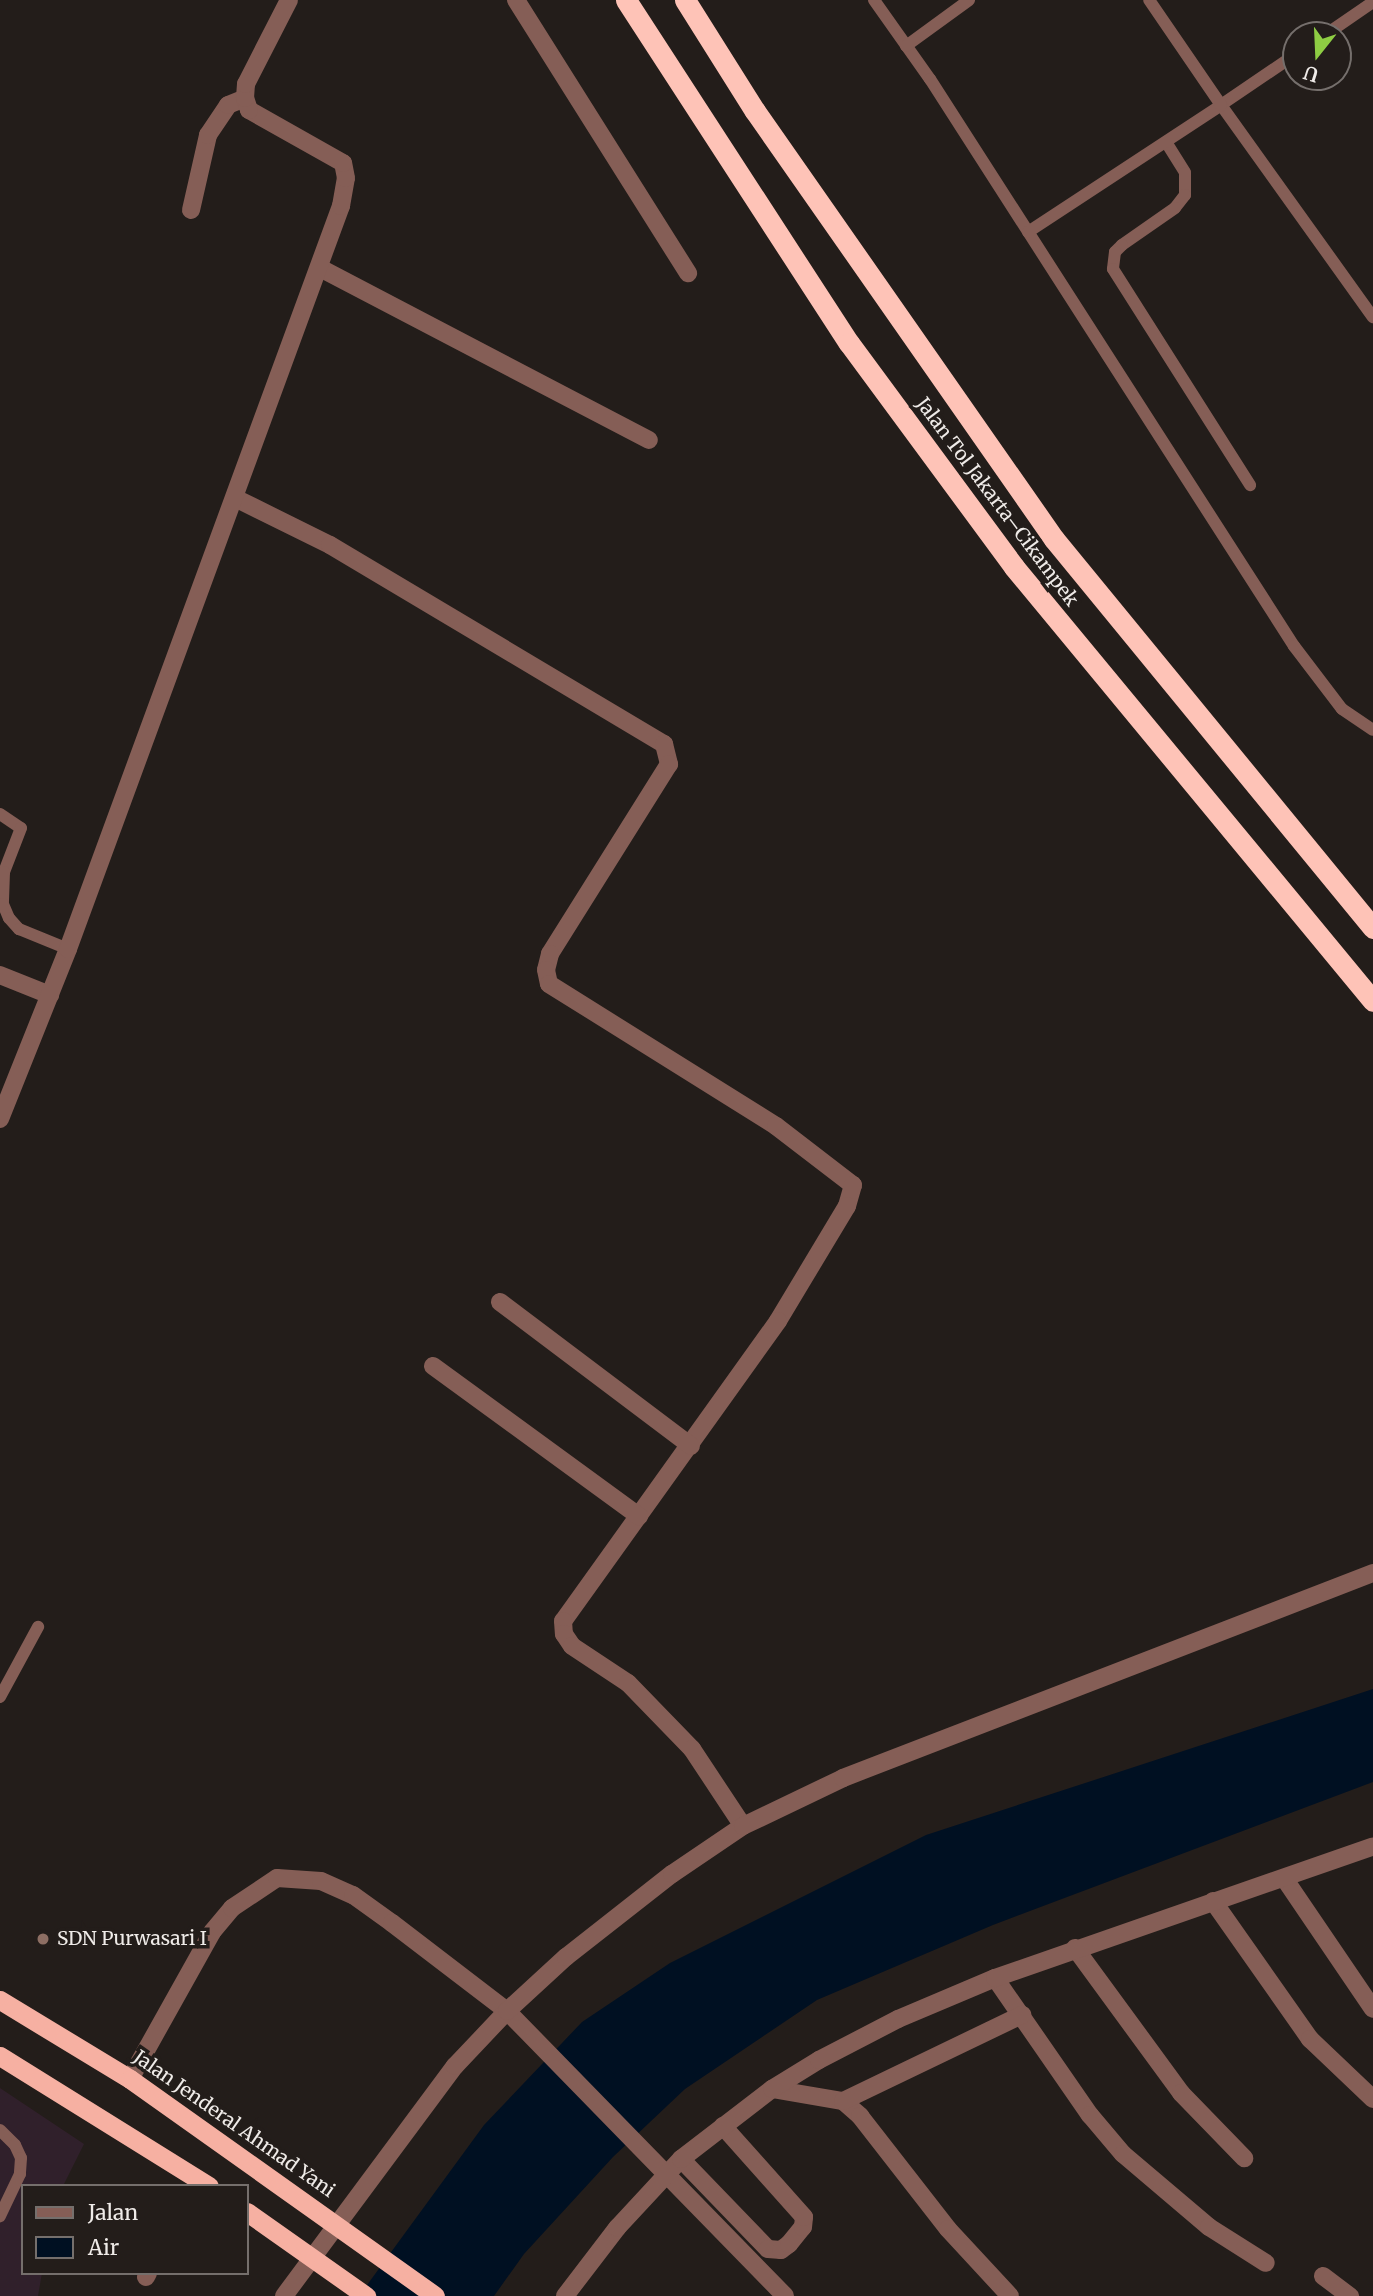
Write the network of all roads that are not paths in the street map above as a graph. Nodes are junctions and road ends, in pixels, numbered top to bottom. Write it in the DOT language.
graph roads {
  1 [pos="289,0"];
  2 [pos="516,0"];
  3 [pos="626,0"];
  4 [pos="685,0"];
  5 [pos="874,0"];
  6 [pos="969,0"];
  7 [pos="1149,0"];
  8 [pos="1373,2"];
  9 [pos="1345,21"];
  10 [pos="906,46"];
  11 [pos="1282,64"];
  12 [pos="245,98"];
  13 [pos="1221,105"];
  14 [pos="1166,142"];
  15 [pos="191,210"];
  16 [pos="1028,232"];
  17 [pos="320,268"];
  18 [pos="688,272"];
  19 [pos="1373,317"];
  20 [pos="649,440"];
  21 [pos="1250,485"];
  22 [pos="235,498"];
  23 [pos="1373,730"];
  24 [pos="0,814"];
  25 [pos="1373,929"];
  26 [pos="68,949"];
  27 [pos="0,975"];
  28 [pos="50,995"];
  29 [pos="1373,1001"];
  30 [pos="0,1119"];
  31 [pos="500,1302"];
  32 [pos="433,1366"];
  33 [pos="691,1446"];
  34 [pos="639,1516"];
  35 [pos="1373,1573"];
  36 [pos="38,1627"];
  37 [pos="0,1697"];
  38 [pos="743,1826"];
  39 [pos="1373,1846"];
  40 [pos="1284,1878"];
  41 [pos="1213,1901"];
  42 [pos="1075,1948"];
  43 [pos="995,1978"];
  44 [pos="0,2000"];
  45 [pos="1373,2009"];
  46 [pos="507,2011"];
  47 [pos="1022,2015"];
  48 [pos="0,2056"];
  49 [pos="130,2079"];
  50 [pos="772,2089"];
  51 [pos="1373,2099"];
  52 [pos="843,2101"];
  53 [pos="723,2126"];
  54 [pos="0,2130"];
  55 [pos="1244,2158"];
  56 [pos="681,2159"];
  57 [pos="668,2173"];
  58 [pos="204,2184"];
  59 [pos="248,2212"];
  60 [pos="0,2216"];
  61 [pos="336,2222"];
  62 [pos="313,2256"];
  63 [pos="1266,2263"];
  64 [pos="1323,2276"];
  65 [pos="284,2296"];
  66 [pos="366,2296"];
  67 [pos="435,2296"];
  68 [pos="565,2296"];
  69 [pos="785,2296"];
  70 [pos="1010,2296"];
  71 [pos="1350,2296"];
  1 -- 12 [label="street"];
  2 -- 18 [label="street"];
  3 -- 29 [label="highway, Jalan Tol Jakarta–Cikampek"];
  4 -- 25 [label="highway, Jalan Tol Jakarta–Cikampek"];
  5 -- 10 [label="lane"];
  6 -- 10 [label="lane"];
  7 -- 13 [label="lane"];
  8 -- 9 [label="lane"];
  10 -- 16 [label="lane"];
  11 -- 13 [label="lane"];
  12 -- 15 [label="street"];
  12 -- 17 [label="street"];
  13 -- 14 [label="lane"];
  13 -- 19 [label="lane"];
  14 -- 16 [label="lane"];
  14 -- 21 [label="lane"];
  16 -- 23 [label="lane"];
  17 -- 20 [label="street"];
  17 -- 22 [label="street"];
  22 -- 26 [label="street"];
  22 -- 33 [label="street"];
  24 -- 26 [label="lane"];
  26 -- 28 [label="street"];
  27 -- 28 [label="street"];
  28 -- 30 [label="street"];
  31 -- 33 [label="street"];
  32 -- 34 [label="street"];
  33 -- 34 [label="street"];
  34 -- 38 [label="street"];
  35 -- 38 [label="street"];
  36 -- 37 [label="lane"];
  38 -- 46 [label="street"];
  39 -- 40 [label="street"];
  40 -- 41 [label="street"];
  40 -- 45 [label="street"];
  41 -- 42 [label="street"];
  41 -- 51 [label="street"];
  42 -- 43 [label="street"];
  42 -- 55 [label="street"];
  43 -- 47 [label="street"];
  43 -- 50 [label="street"];
  44 -- 49 [label="highway, Jalan Jenderal Ahmad Yani"];
  46 -- 49 [label="street"];
  46 -- 57 [label="street"];
  46 -- 61 [label="street"];
  47 -- 52 [label="street"];
  47 -- 63 [label="street"];
  48 -- 58 [label="highway"];
  49 -- 61 [label="highway, Jalan Jenderal Ahmad Yani"];
  50 -- 52 [label="street"];
  50 -- 53 [label="street"];
  52 -- 70 [label="street"];
  53 -- 56 [label="street"];
  53 -- 56 [label="street"];
  54 -- 60 [label="lane"];
  56 -- 57 [label="street"];
  57 -- 68 [label="street"];
  57 -- 69 [label="street"];
  59 -- 62 [label="highway"];
  61 -- 62 [label="street"];
  61 -- 67 [label="highway, Jalan Jenderal Ahmad Yani"];
  62 -- 65 [label="street"];
  62 -- 66 [label="highway"];
  64 -- 71 [label="street"];
}
